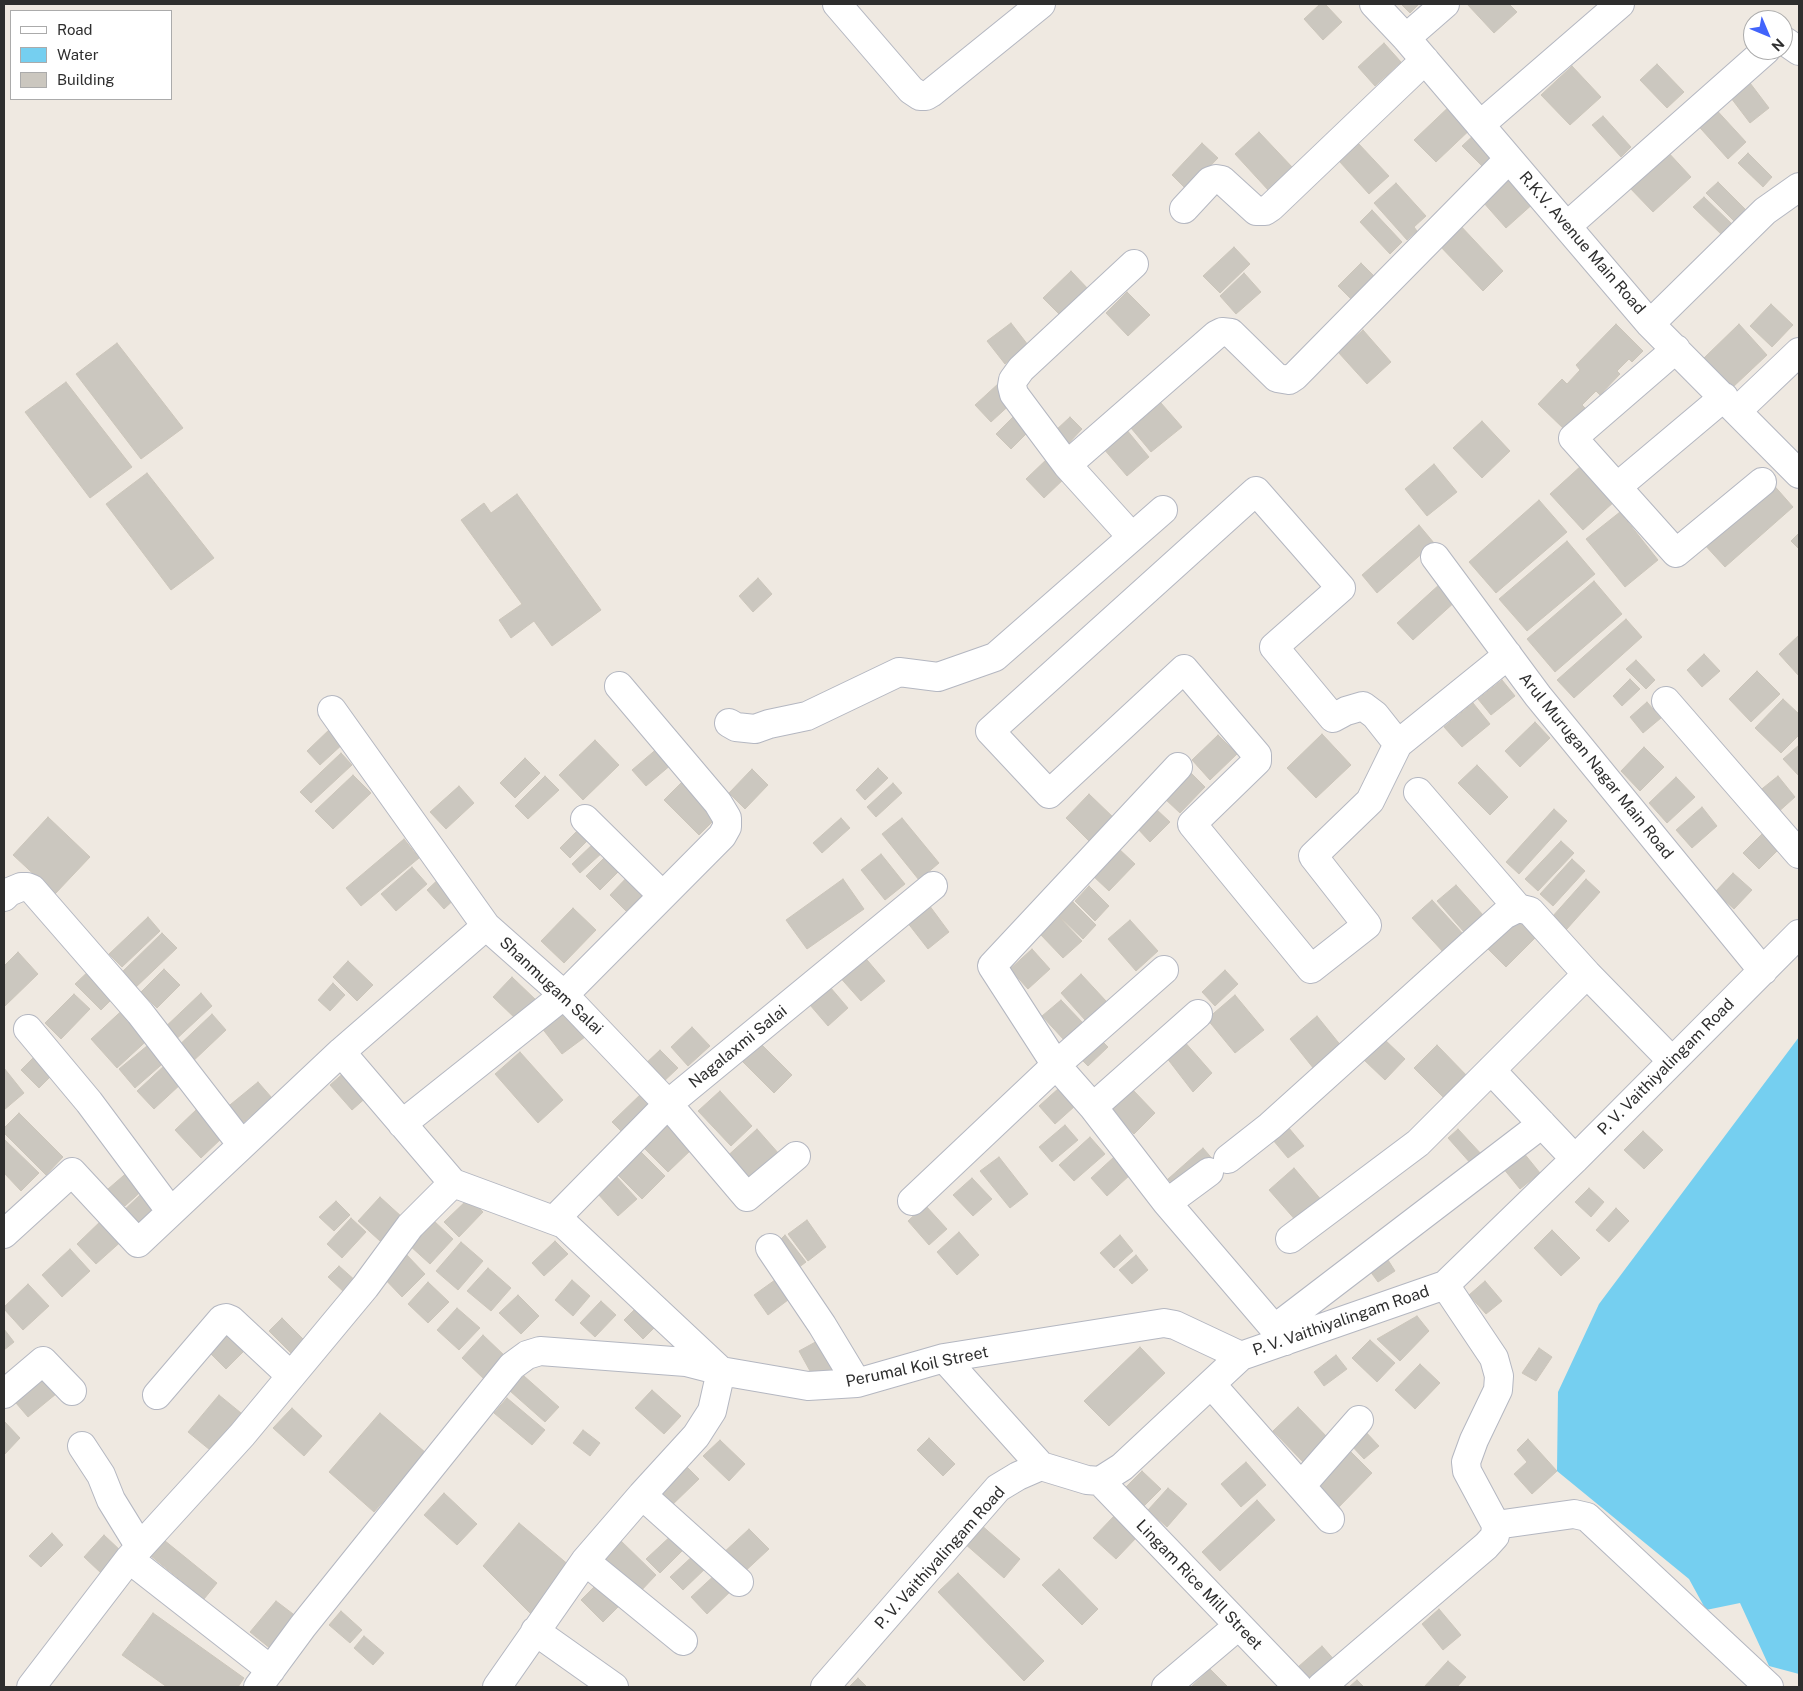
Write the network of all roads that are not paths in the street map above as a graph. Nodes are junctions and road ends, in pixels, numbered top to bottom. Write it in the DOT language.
graph roads {
  1 [pos="837,4"];
  2 [pos="1041,4"];
  3 [pos="1374,4"];
  4 [pos="1445,4"];
  5 [pos="1620,4"];
  6 [pos="1406,38"];
  7 [pos="1425,60"];
  8 [pos="1755,60"];
  9 [pos="1480,125"];
  10 [pos="1509,159"];
  11 [pos="1799,187"];
  12 [pos="1184,209"];
  13 [pos="1567,226"];
  14 [pos="1134,264"];
  15 [pos="1650,324"];
  16 [pos="1676,349"];
  17 [pos="1799,352"];
  18 [pos="1731,404"];
  19 [pos="1067,465"];
  20 [pos="1799,474"];
  21 [pos="1762,482"];
  22 [pos="1617,488"];
  23 [pos="1163,510"];
  24 [pos="1132,538"];
  25 [pos="1435,557"];
  26 [pos="1508,655"];
  27 [pos="619,686"];
  28 [pos="1666,701"];
  29 [pos="332,710"];
  30 [pos="729,724"];
  31 [pos="1398,744"];
  32 [pos="1178,767"];
  33 [pos="1418,792"];
  34 [pos="585,819"];
  35 [pos="1799,854"];
  36 [pos="933,886"];
  37 [pos="662,895"];
  38 [pos="4,897"];
  39 [pos="1518,908"];
  40 [pos="486,926"];
  41 [pos="1799,934"];
  42 [pos="1164,970"];
  43 [pos="1763,971"];
  44 [pos="1587,974"];
  45 [pos="564,995"];
  46 [pos="1198,1014"];
  47 [pos="28,1028"];
  48 [pos="341,1052"];
  49 [pos="1672,1060"];
  50 [pos="1056,1065"];
  51 [pos="1491,1070"];
  52 [pos="668,1104"];
  53 [pos="1093,1107"];
  54 [pos="402,1124"];
  55 [pos="1542,1124"];
  56 [pos="242,1146"];
  57 [pos="796,1156"];
  58 [pos="1575,1159"];
  59 [pos="452,1183"];
  60 [pos="912,1200"];
  61 [pos="1167,1204"];
  62 [pos="171,1212"];
  63 [pos="554,1220"];
  64 [pos="4,1234"];
  65 [pos="1290,1239"];
  66 [pos="770,1248"];
  67 [pos="1446,1285"];
  68 [pos="1280,1335"];
  69 [pos="1241,1356"];
  70 [pos="944,1358"];
  71 [pos="721,1371"];
  72 [pos="292,1376"];
  73 [pos="857,1383"];
  74 [pos="1211,1384"];
  75 [pos="72,1390"];
  76 [pos="4,1394"];
  77 [pos="157,1395"];
  78 [pos="1359,1420"];
  79 [pos="82,1446"];
  80 [pos="1041,1466"];
  81 [pos="1100,1481"];
  82 [pos="1301,1486"];
  83 [pos="642,1495"];
  84 [pos="1330,1519"];
  85 [pos="1496,1525"];
  86 [pos="135,1553"];
  87 [pos="585,1561"];
  88 [pos="739,1582"];
  89 [pos="1238,1626"];
  90 [pos="535,1631"];
  91 [pos="683,1641"];
  92 [pos="265,1678"];
  93 [pos="30,1687"];
  94 [pos="497,1687"];
  95 [pos="614,1687"];
  96 [pos="825,1687"];
  97 [pos="1166,1687"];
  98 [pos="1298,1687"];
  99 [pos="1321,1687"];
  100 [pos="1769,1687"];
  1 -- 2 [label="street"];
  3 -- 6 [label="street, R.K.V. Avenue Main Road"];
  4 -- 6 [label="street"];
  5 -- 9 [label="street"];
  6 -- 7 [label="street, R.K.V. Avenue Main Road"];
  7 -- 9 [label="street, R.K.V. Avenue Main Road"];
  7 -- 12 [label="street"];
  8 -- 13 [label="street"];
  9 -- 10 [label="street, R.K.V. Avenue Main Road"];
  10 -- 13 [label="street, R.K.V. Avenue Main Road"];
  10 -- 19 [label="street"];
  11 -- 15 [label="street"];
  13 -- 15 [label="street, R.K.V. Avenue Main Road"];
  14 -- 19 [label="street"];
  15 -- 16 [label="street, R.K.V. Avenue Main Road"];
  16 -- 18 [label="street, R.K.V. Avenue Main Road"];
  16 -- 22 [label="street"];
  17 -- 18 [label="street"];
  18 -- 20 [label="street, R.K.V. Avenue Main Road"];
  18 -- 22 [label="street"];
  19 -- 24 [label="street"];
  21 -- 22 [label="street"];
  23 -- 24 [label="street"];
  24 -- 30 [label="street"];
  25 -- 26 [label="street, Arul Murugan Nagar Main Road"];
  26 -- 31 [label="street"];
  26 -- 43 [label="street, Arul Murugan Nagar Main Road"];
  27 -- 37 [label="street"];
  28 -- 35 [label="street"];
  29 -- 40 [label="street, Shanmugam Salai"];
  31 -- 31 [label="street"];
  32 -- 50 [label="street"];
  33 -- 39 [label="street"];
  34 -- 37 [label="street"];
  36 -- 52 [label="street, Nagalaxmi Salai"];
  37 -- 45 [label="street"];
  38 -- 56 [label="street"];
  39 -- 44 [label="street"];
  39 -- 61 [label="street"];
  40 -- 45 [label="street, Shanmugam Salai"];
  40 -- 48 [label="street"];
  41 -- 43 [label="street, P. V. Vaithiyalingam Road"];
  42 -- 50 [label="street"];
  43 -- 49 [label="street, P. V. Vaithiyalingam Road"];
  44 -- 49 [label="street"];
  44 -- 51 [label="street"];
  45 -- 52 [label="street, Shanmugam Salai"];
  45 -- 54 [label="street"];
  46 -- 53 [label="street"];
  47 -- 62 [label="street"];
  48 -- 54 [label="street"];
  48 -- 56 [label="street"];
  49 -- 58 [label="street, P. V. Vaithiyalingam Road"];
  50 -- 53 [label="street"];
  50 -- 60 [label="street"];
  51 -- 55 [label="street"];
  51 -- 65 [label="street"];
  52 -- 57 [label="street, Shanmugam Salai"];
  52 -- 63 [label="street, Nagalaxmi Salai"];
  53 -- 61 [label="street"];
  54 -- 59 [label="street"];
  55 -- 58 [label="street"];
  55 -- 68 [label="street"];
  56 -- 62 [label="street"];
  58 -- 67 [label="street, P. V. Vaithiyalingam Road"];
  59 -- 63 [label="street"];
  59 -- 72 [label="street"];
  61 -- 68 [label="street"];
  62 -- 64 [label="street"];
  63 -- 71 [label="street"];
  66 -- 73 [label="street"];
  67 -- 68 [label="street, P. V. Vaithiyalingam Road"];
  67 -- 85 [label="street"];
  68 -- 69 [label="street, P. V. Vaithiyalingam Road"];
  69 -- 70 [label="street, Perumal Koil Street"];
  69 -- 74 [label="street, P. V. Vaithiyalingam Road"];
  70 -- 73 [label="street, Perumal Koil Street"];
  70 -- 80 [label="street"];
  71 -- 73 [label="street, Perumal Koil Street"];
  71 -- 83 [label="street"];
  71 -- 92 [label="street, Perumal Koil Street"];
  72 -- 77 [label="street"];
  72 -- 86 [label="street"];
  74 -- 81 [label="street, P. V. Vaithiyalingam Road"];
  74 -- 82 [label="street"];
  75 -- 76 [label="street"];
  78 -- 82 [label="street"];
  79 -- 86 [label="street"];
  80 -- 81 [label="street"];
  80 -- 96 [label="street, P. V. Vaithiyalingam Road"];
  81 -- 89 [label="street, Lingam Rice Mill Street"];
  82 -- 84 [label="street"];
  83 -- 87 [label="street"];
  83 -- 88 [label="street"];
  85 -- 99 [label="street"];
  85 -- 100 [label="street"];
  86 -- 92 [label="street"];
  86 -- 93 [label="street"];
  87 -- 90 [label="street"];
  87 -- 91 [label="street"];
  89 -- 97 [label="street"];
  89 -- 98 [label="street, Lingam Rice Mill Street"];
  90 -- 94 [label="street"];
  90 -- 95 [label="street"];
}
